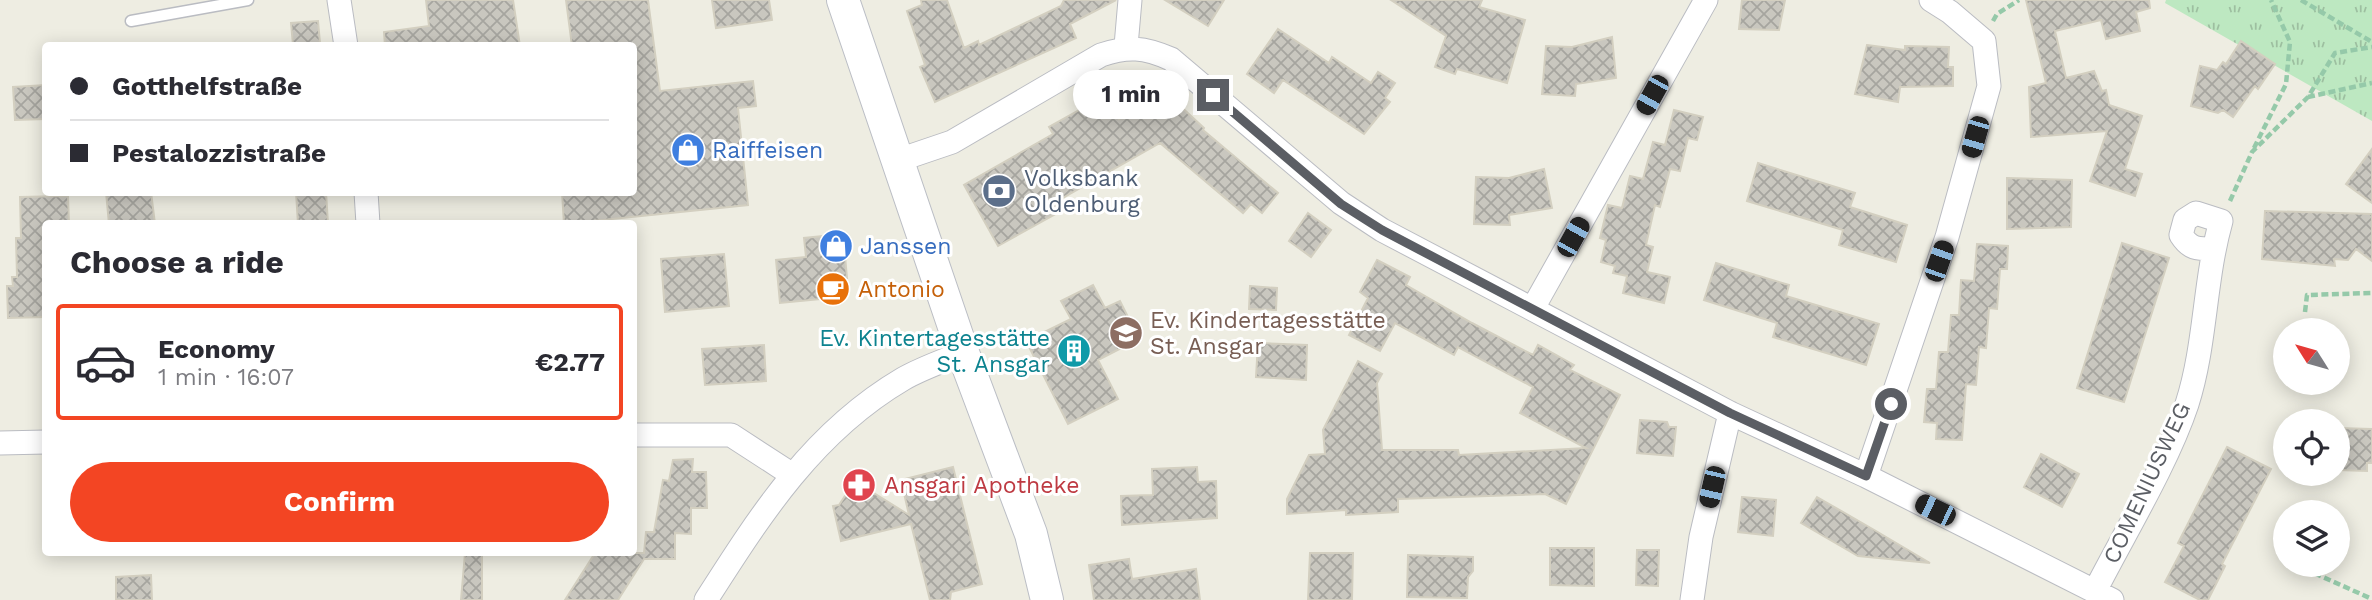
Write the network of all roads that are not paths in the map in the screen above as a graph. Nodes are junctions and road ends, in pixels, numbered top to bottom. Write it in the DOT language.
graph roads {
  1 [pos="248,0"];
  2 [pos="340,0"];
  3 [pos="843,0"];
  4 [pos="1130,0"];
  5 [pos="1706,0"];
  6 [pos="1931,0"];
  7 [pos="131,21"];
  8 [pos="345,42"];
  9 [pos="1126,47"];
  10 [pos="896,161"];
  11 [pos="366,196"];
  12 [pos="368,220"];
  13 [pos="2213,249"];
  14 [pos="1533,308"];
  15 [pos="963,354"];
  16 [pos="1730,413"];
  17 [pos="637,435"];
  18 [pos="42,442"];
  19 [pos="0,443"];
  20 [pos="791,474"];
  21 [pos="1866,476"];
  22 [pos="2103,596"];
  23 [pos="706,600"];
  24 [pos="1047,600"];
  25 [pos="1692,600"];
  1 -- 7 [label="lane"];
  2 -- 8 [label="street"];
  3 -- 10 [label="main road"];
  4 -- 9 [label="street"];
  5 -- 14 [label="street"];
  6 -- 21 [label="street"];
  9 -- 10 [label="street"];
  9 -- 14 [label="street"];
  10 -- 15 [label="main road"];
  11 -- 12 [label="street"];
  13 -- 13 [label="street, COMENIUSWEG"];
  13 -- 22 [label="street, COMENIUSWEG"];
  14 -- 16 [label="street"];
  15 -- 20 [label="street"];
  15 -- 24 [label="main road"];
  16 -- 21 [label="street"];
  16 -- 25 [label="street"];
  17 -- 20 [label="street"];
  18 -- 19 [label="street"];
  20 -- 23 [label="street"];
  21 -- 22 [label="street"];
}
